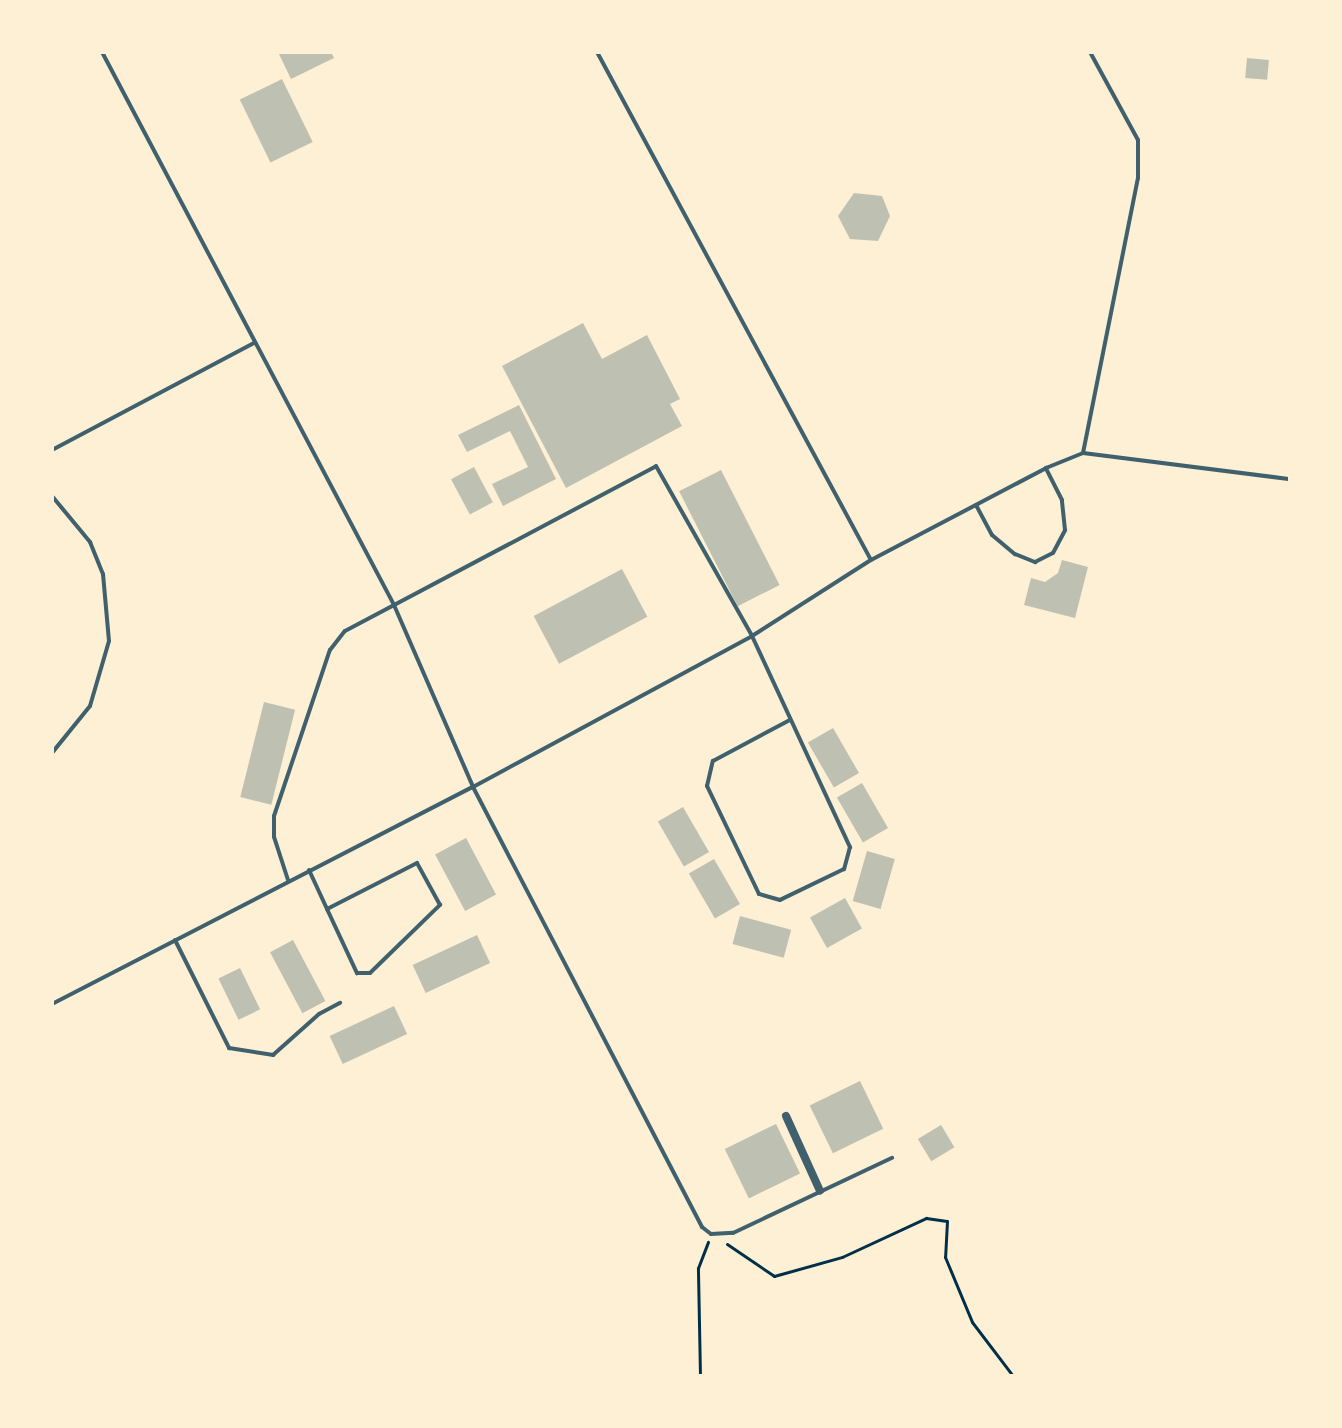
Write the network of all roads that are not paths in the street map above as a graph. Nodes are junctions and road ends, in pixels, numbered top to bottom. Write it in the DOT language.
graph roads {
  1 [pos="102,52"];
  2 [pos="597,52"];
  3 [pos="1090,52"];
  4 [pos="254,343"];
  5 [pos="52,450"];
  6 [pos="1083,453"];
  7 [pos="1046,468"];
  8 [pos="1290,479"];
  9 [pos="52,496"];
  10 [pos="976,505"];
  11 [pos="871,560"];
  12 [pos="394,605"];
  13 [pos="752,636"];
  14 [pos="788,721"];
  15 [pos="52,753"];
  16 [pos="473,787"];
  17 [pos="309,870"];
  18 [pos="288,880"];
  19 [pos="327,909"];
  20 [pos="175,940"];
  21 [pos="340,1003"];
  22 [pos="52,1004"];
  23 [pos="786,1116"];
  24 [pos="892,1158"];
  25 [pos="820,1191"];
  1 -- 4 [label="lane"];
  2 -- 11 [label="lane"];
  3 -- 6 [label="lane"];
  4 -- 5 [label="lane"];
  4 -- 12 [label="lane"];
  6 -- 7 [label="lane"];
  6 -- 8 [label="lane"];
  7 -- 10 [label="lane"];
  7 -- 10 [label="lane"];
  9 -- 15 [label="lane"];
  10 -- 11 [label="lane"];
  11 -- 13 [label="lane"];
  12 -- 13 [label="lane"];
  12 -- 16 [label="lane"];
  12 -- 18 [label="lane"];
  13 -- 14 [label="lane"];
  13 -- 16 [label="lane"];
  14 -- 14 [label="lane"];
  16 -- 17 [label="lane"];
  16 -- 25 [label="lane"];
  17 -- 18 [label="lane"];
  17 -- 19 [label="lane"];
  18 -- 20 [label="lane"];
  19 -- 19 [label="lane"];
  20 -- 21 [label="lane"];
  20 -- 22 [label="lane"];
  23 -- 25 [label="street"];
  24 -- 25 [label="lane"];
}
